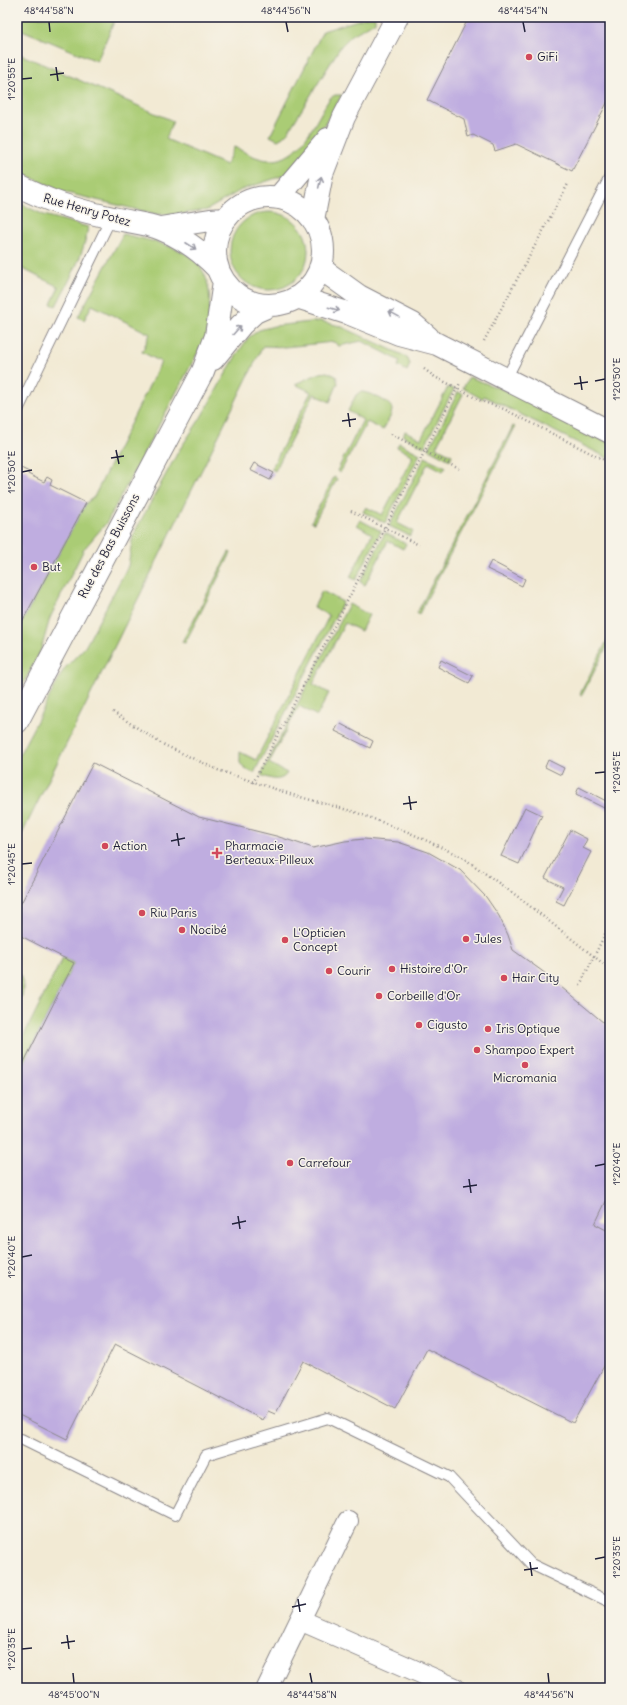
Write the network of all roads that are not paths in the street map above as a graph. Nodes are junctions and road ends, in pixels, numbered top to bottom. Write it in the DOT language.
graph roads {
  1 [pos="397,17"];
  2 [pos="344,117"];
  3 [pos="610,177"];
  4 [pos="17,186"];
  5 [pos="278,198"];
  6 [pos="112,218"];
  7 [pos="225,219"];
  8 [pos="313,220"];
  9 [pos="160,228"];
  10 [pos="320,268"];
  11 [pos="221,275"];
  12 [pos="297,297"];
  13 [pos="270,305"];
  14 [pos="437,344"];
  15 [pos="203,371"];
  16 [pos="506,379"];
  17 [pos="17,412"];
  18 [pos="610,432"];
  19 [pos="17,722"];
  20 [pos="21,1439"];
  21 [pos="348,1521"];
  22 [pos="610,1602"];
  23 [pos="300,1620"];
  24 [pos="267,1688"];
  25 [pos="455,1688"];
  1 -- 2 [label="street"];
  2 -- 5 [label="street"];
  8 -- 2 [label="street, one-way"];
  3 -- 16 [label="lane"];
  4 -- 6 [label="street, Rue Henry Potez"];
  5 -- 7 [label="street"];
  5 -- 8 [label="street"];
  6 -- 9 [label="street, Rue Henry Potez"];
  6 -- 17 [label="lane"];
  7 -- 9 [label="street, Rue Henry Potez"];
  7 -- 11 [label="street"];
  8 -- 10 [label="street"];
  9 -- 11 [label="street, Rue Henry Potez, one-way"];
  10 -- 12 [label="street"];
  14 -- 10 [label="street, one-way"];
  11 -- 13 [label="street"];
  11 -- 15 [label="street, Rue des Bas Buissons"];
  12 -- 13 [label="street"];
  12 -- 14 [label="street, one-way"];
  15 -- 13 [label="street, Rue des Bas Buissons, one-way"];
  14 -- 16 [label="street"];
  15 -- 19 [label="street, Rue des Bas Buissons"];
  16 -- 18 [label="street"];
  20 -- 22 [label="lane"];
  21 -- 23 [label="street"];
  23 -- 24 [label="street"];
  23 -- 25 [label="street"];
}
